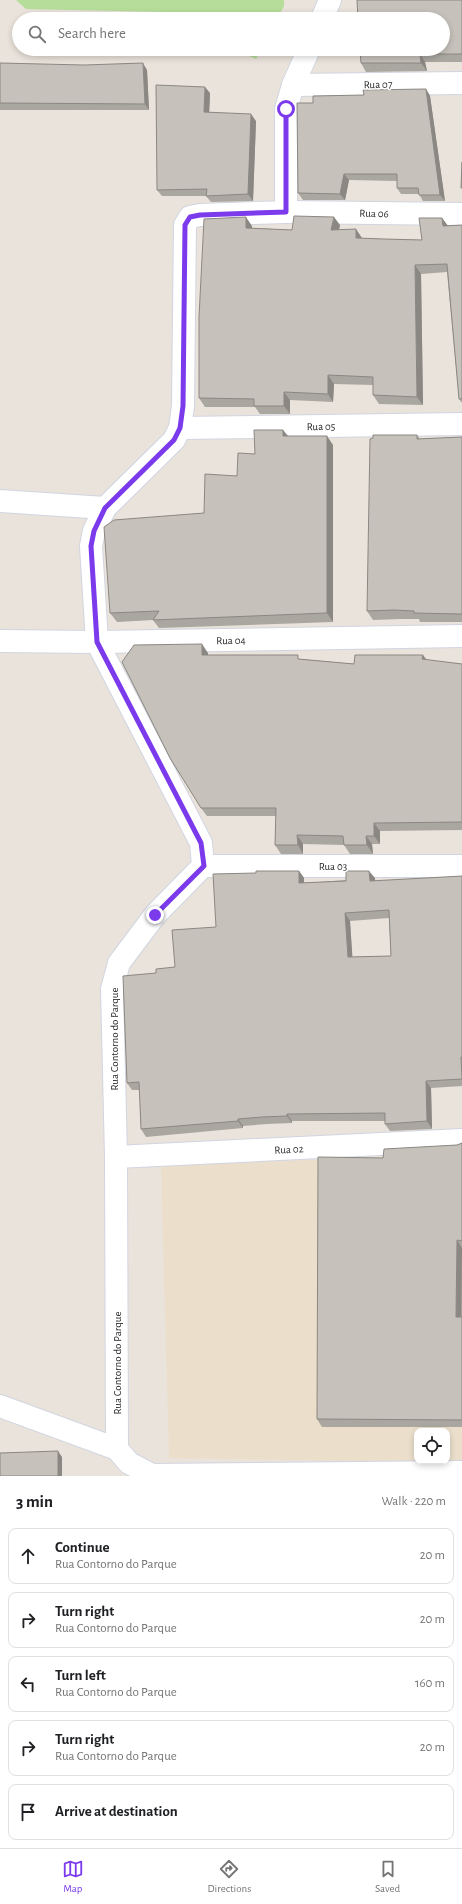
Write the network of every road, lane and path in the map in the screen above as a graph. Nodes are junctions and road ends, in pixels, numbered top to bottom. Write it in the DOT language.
graph roads {
  1 [pos="330,0"];
  2 [pos="325,12"];
  3 [pos="306,56"];
  4 [pos="462,84"];
  5 [pos="293,85"];
  6 [pos="286,212"];
  7 [pos="462,214"];
  8 [pos="462,424"];
  9 [pos="180,428"];
  10 [pos="0,501"];
  11 [pos="105,508"];
  12 [pos="462,636"];
  13 [pos="0,641"];
  14 [pos="97,642"];
  15 [pos="204,866"];
  16 [pos="462,866"];
  17 [pos="462,1140"];
  18 [pos="116,1157"];
  19 [pos="0,1406"];
  20 [pos="117,1449"];
  21 [pos="462,1472"];
  1 -- 2 [label="street"];
  3 -- 5 [label="street"];
  4 -- 5 [label="street, Rua 07"];
  5 -- 6 [label="street"];
  6 -- 7 [label="street, Rua 06"];
  6 -- 9 [label="street"];
  8 -- 9 [label="street, Rua 05"];
  9 -- 11 [label="street"];
  10 -- 11 [label="street"];
  11 -- 14 [label="street"];
  12 -- 14 [label="street, Rua 04"];
  13 -- 14 [label="street, Rua 04"];
  14 -- 15 [label="street"];
  15 -- 16 [label="street, Rua 03"];
  15 -- 18 [label="street, Rua Contorno do Parque"];
  17 -- 18 [label="street, Rua 02"];
  18 -- 20 [label="street, Rua Contorno do Parque"];
  19 -- 20 [label="street"];
  20 -- 21 [label="street"];
}
